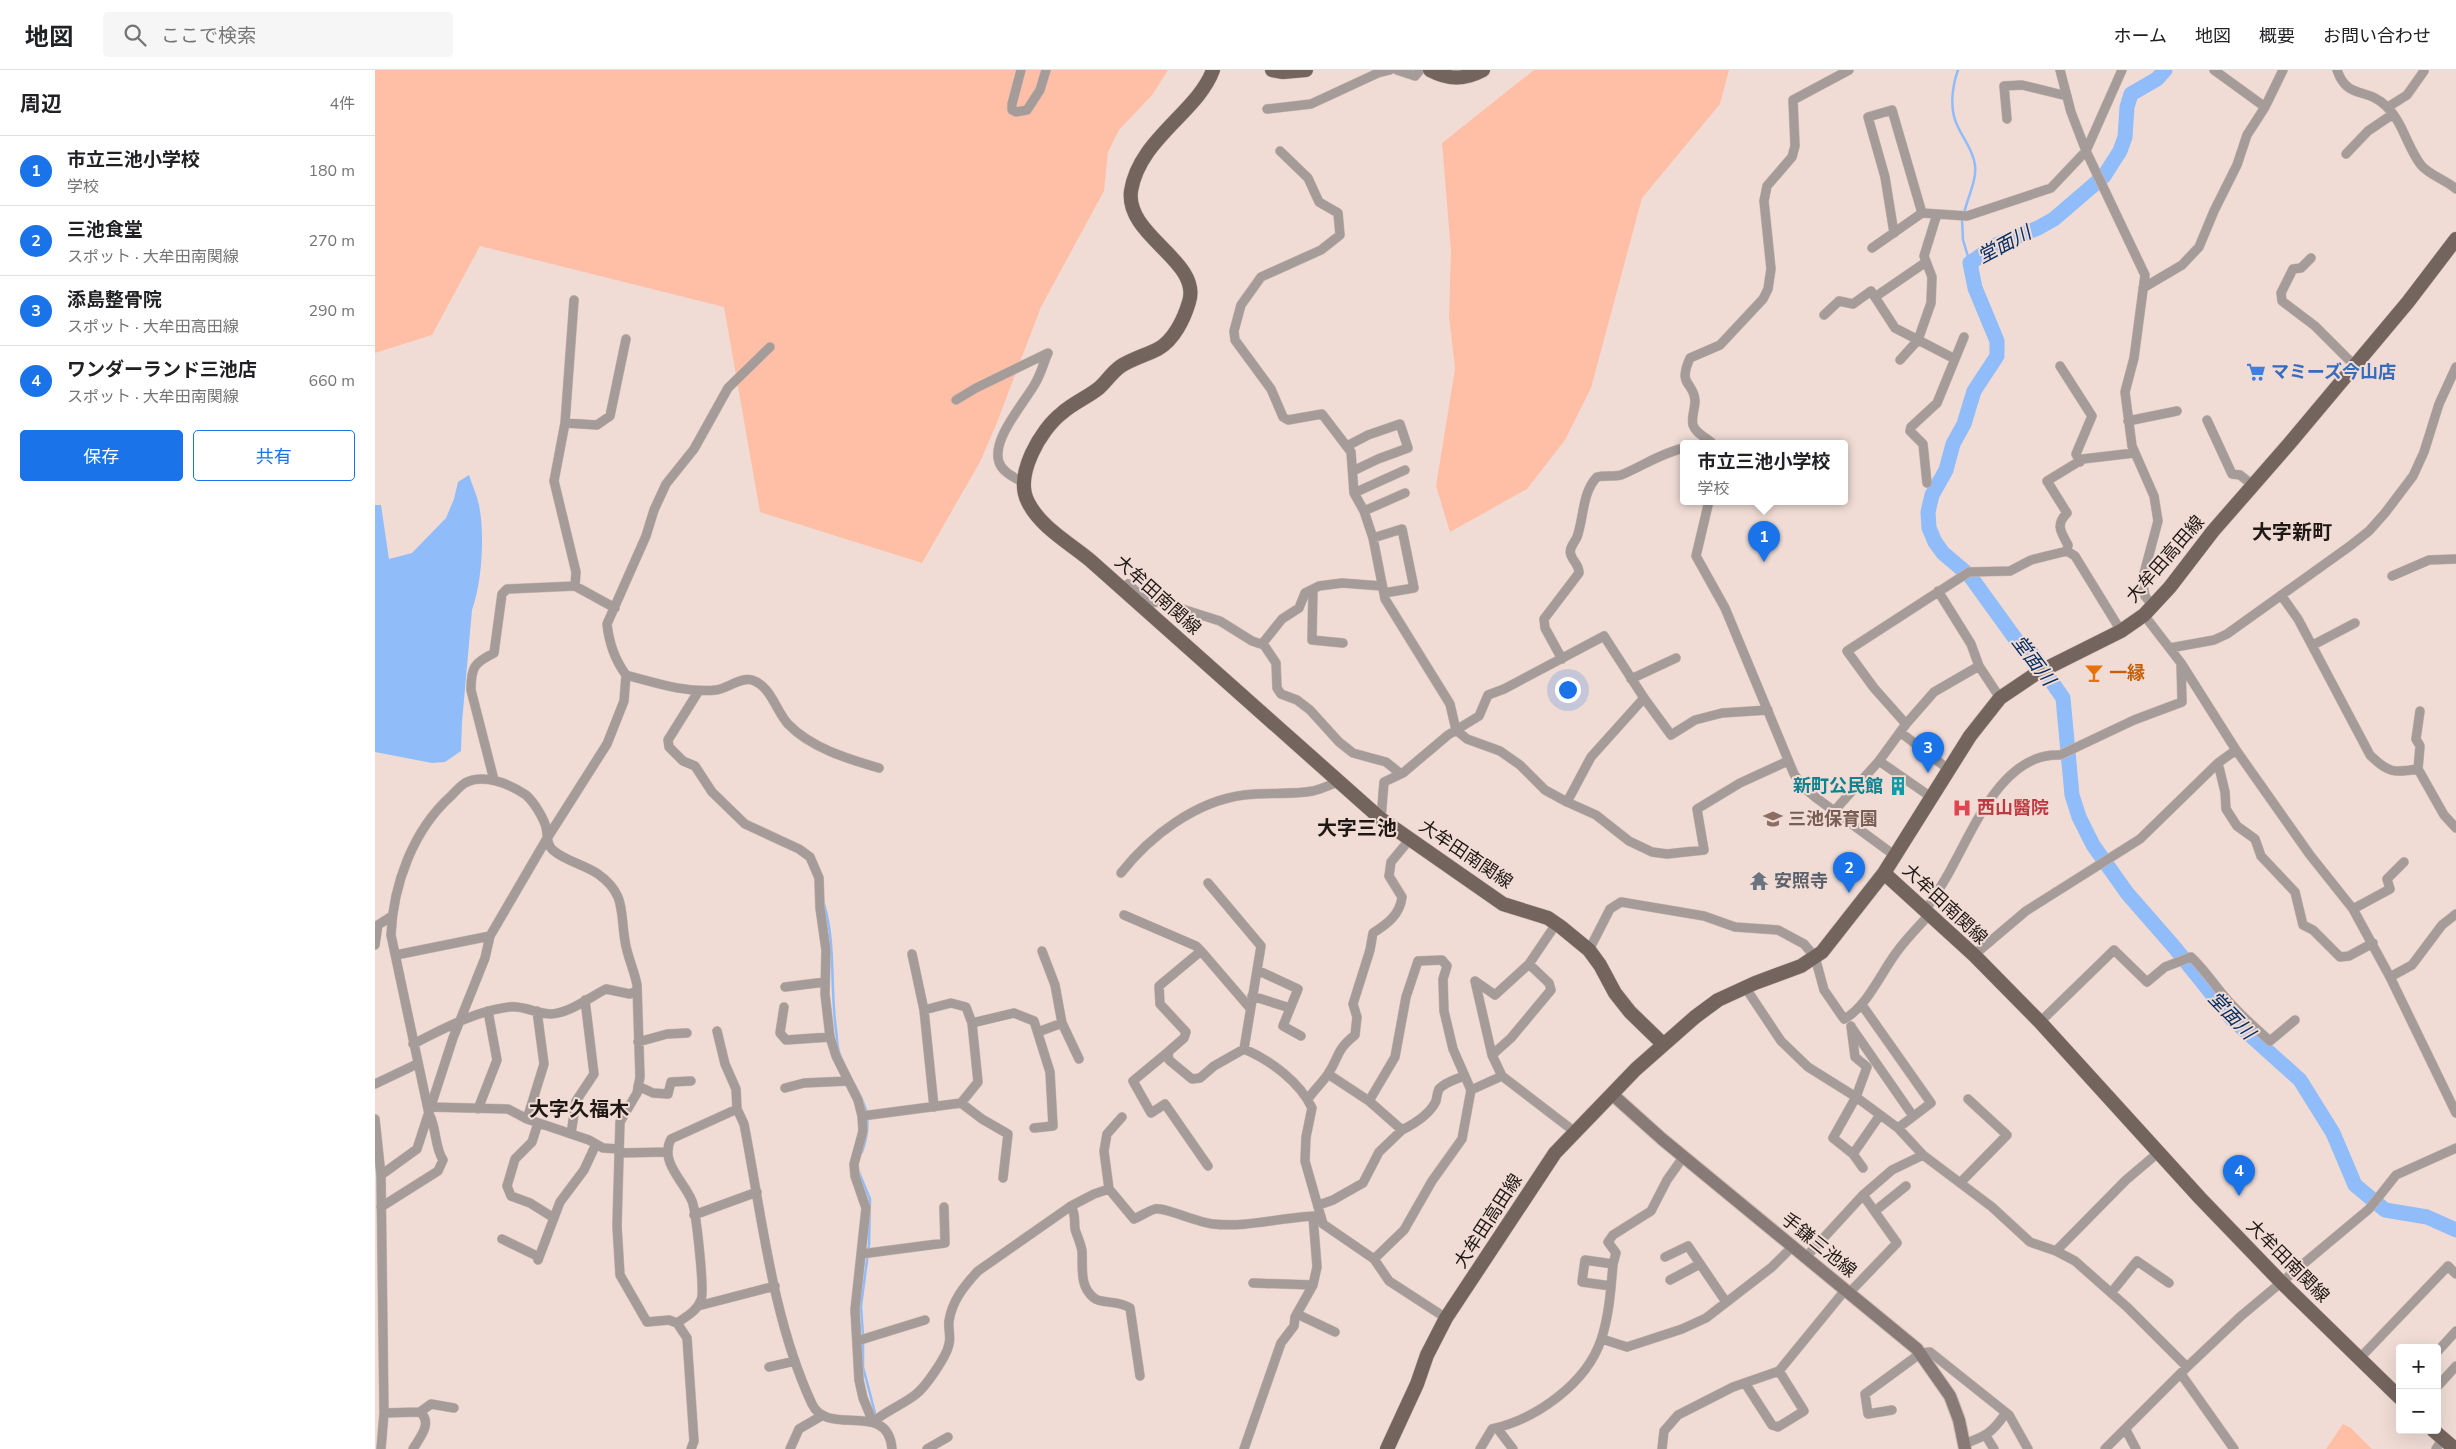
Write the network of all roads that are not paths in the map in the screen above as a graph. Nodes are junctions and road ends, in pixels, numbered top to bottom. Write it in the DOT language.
graph roads {
  1 [pos="1021,70"];
  2 [pos="1046,70"];
  3 [pos="1213,70"];
  4 [pos="1272,70"];
  5 [pos="1306,70"];
  6 [pos="1391,70"];
  7 [pos="1397,70"];
  8 [pos="1420,70"];
  9 [pos="1430,70"];
  10 [pos="1483,70"];
  11 [pos="1849,70"];
  12 [pos="2060,70"];
  13 [pos="2122,70"];
  14 [pos="2214,70"];
  15 [pos="2283,70"];
  16 [pos="2337,70"];
  17 [pos="2424,71"];
  18 [pos="2067,96"];
  19 [pos="2265,107"];
  20 [pos="1267,110"];
  21 [pos="2390,111"];
  22 [pos="2007,119"];
  23 [pos="2086,151"];
  24 [pos="1280,152"];
  25 [pos="2346,154"];
  26 [pos="2456,189"];
  27 [pos="1922,213"];
  28 [pos="1937,214"];
  29 [pos="1894,233"];
  30 [pos="2456,239"];
  31 [pos="1872,248"];
  32 [pos="2311,258"];
  33 [pos="1926,262"];
  34 [pos="2143,288"];
  35 [pos="1875,297"];
  36 [pos="574,300"];
  37 [pos="1824,315"];
  38 [pos="1964,337"];
  39 [pos="626,338"];
  40 [pos="1918,340"];
  41 [pos="769,347"];
  42 [pos="1953,358"];
  43 [pos="1900,360"];
  44 [pos="2060,366"];
  45 [pos="2355,366"];
  46 [pos="2456,367"];
  47 [pos="956,400"];
  48 [pos="2177,411"];
  49 [pos="2207,420"];
  50 [pos="2128,421"];
  51 [pos="565,423"];
  52 [pos="1706,440"];
  53 [pos="1347,446"];
  54 [pos="1680,449"];
  55 [pos="2134,453"];
  56 [pos="2080,462"];
  57 [pos="1405,470"];
  58 [pos="1353,471"];
  59 [pos="1023,482"];
  60 [pos="1927,483"];
  61 [pos="2254,486"];
  62 [pos="1354,493"];
  63 [pos="1405,493"];
  64 [pos="1708,505"];
  65 [pos="1364,511"];
  66 [pos="1373,538"];
  67 [pos="2067,551"];
  68 [pos="2456,559"];
  69 [pos="2391,576"];
  70 [pos="575,586"];
  71 [pos="1122,589"];
  72 [pos="1313,589"];
  73 [pos="1383,589"];
  74 [pos="1938,591"];
  75 [pos="2281,595"];
  76 [pos="615,608"];
  77 [pos="2148,610"];
  78 [pos="2355,623"];
  79 [pos="2121,631"];
  80 [pos="1343,643"];
  81 [pos="1262,644"];
  82 [pos="2313,645"];
  83 [pos="2170,648"];
  84 [pos="1676,658"];
  85 [pos="1562,659"];
  86 [pos="2181,663"];
  87 [pos="1979,666"];
  88 [pos="627,675"];
  89 [pos="1631,679"];
  90 [pos="698,692"];
  91 [pos="1644,698"];
  92 [pos="2000,698"];
  93 [pos="1768,710"];
  94 [pos="2420,711"];
  95 [pos="1906,724"];
  96 [pos="1456,730"];
  97 [pos="1900,732"];
  98 [pos="2236,750"];
  99 [pos="1788,761"];
  100 [pos="1879,761"];
  101 [pos="2218,763"];
  102 [pos="879,768"];
  103 [pos="2418,769"];
  104 [pos="1948,770"];
  105 [pos="1401,774"];
  106 [pos="494,780"];
  107 [pos="1338,782"];
  108 [pos="1931,797"];
  109 [pos="1567,802"];
  110 [pos="1835,810"];
  111 [pos="1381,819"];
  112 [pos="2456,828"];
  113 [pos="1411,839"];
  114 [pos="546,840"];
  115 [pos="1894,855"];
  116 [pos="2404,862"];
  117 [pos="1121,873"];
  118 [pos="1884,873"];
  119 [pos="1208,883"];
  120 [pos="2353,909"];
  121 [pos="1927,913"];
  122 [pos="2456,914"];
  123 [pos="1124,915"];
  124 [pos="392,916"];
  125 [pos="1556,924"];
  126 [pos="490,936"];
  127 [pos="2373,943"];
  128 [pos="375,944"];
  129 [pos="1589,950"];
  130 [pos="1043,951"];
  131 [pos="1201,951"];
  132 [pos="912,954"];
  133 [pos="396,955"];
  134 [pos="1974,955"];
  135 [pos="1815,957"];
  136 [pos="1529,964"];
  137 [pos="1257,970"];
  138 [pos="2391,977"];
  139 [pos="825,982"];
  140 [pos="785,987"];
  141 [pos="1745,987"];
  142 [pos="636,991"];
  143 [pos="1252,996"];
  144 [pos="585,1000"];
  145 [pos="1861,1005"];
  146 [pos="784,1007"];
  147 [pos="1250,1008"];
  148 [pos="1290,1008"];
  149 [pos="924,1010"];
  150 [pos="488,1011"];
  151 [pos="537,1011"];
  152 [pos="2295,1020"];
  153 [pos="459,1022"];
  154 [pos="1847,1022"];
  155 [pos="2040,1022"];
  156 [pos="972,1023"];
  157 [pos="1062,1023"];
  158 [pos="717,1031"];
  159 [pos="1038,1032"];
  160 [pos="687,1033"];
  161 [pos="1301,1036"];
  162 [pos="830,1038"];
  163 [pos="638,1042"];
  164 [pos="413,1044"];
  165 [pos="1663,1044"];
  166 [pos="1243,1049"];
  167 [pos="1168,1052"];
  168 [pos="1492,1055"];
  169 [pos="1079,1059"];
  170 [pos="417,1064"];
  171 [pos="1328,1074"];
  172 [pos="1464,1076"];
  173 [pos="1502,1076"];
  174 [pos="691,1081"];
  175 [pos="848,1081"];
  176 [pos="375,1084"];
  177 [pos="638,1086"];
  178 [pos="785,1088"];
  179 [pos="1471,1090"];
  180 [pos="1613,1095"];
  181 [pos="1856,1097"];
  182 [pos="1308,1099"];
  183 [pos="1968,1099"];
  184 [pos="1369,1102"];
  185 [pos="961,1103"];
  186 [pos="934,1106"];
  187 [pos="478,1109"];
  188 [pos="737,1109"];
  189 [pos="429,1111"];
  190 [pos="2456,1113"];
  191 [pos="1880,1115"];
  192 [pos="862,1116"];
  193 [pos="1913,1116"];
  194 [pos="1122,1117"];
  195 [pos="375,1119"];
  196 [pos="527,1119"];
  197 [pos="538,1123"];
  198 [pos="1034,1128"];
  199 [pos="1898,1128"];
  200 [pos="1402,1130"];
  201 [pos="1575,1132"];
  202 [pos="571,1134"];
  203 [pos="596,1144"];
  204 [pos="2456,1148"];
  205 [pos="619,1151"];
  206 [pos="667,1152"];
  207 [pos="2159,1152"];
  208 [pos="1853,1154"];
  209 [pos="1923,1155"];
  210 [pos="1684,1156"];
  211 [pos="1208,1166"];
  212 [pos="1863,1168"];
  213 [pos="381,1175"];
  214 [pos="1003,1178"];
  215 [pos="1960,1183"];
  216 [pos="1906,1186"];
  217 [pos="1109,1189"];
  218 [pos="757,1192"];
  219 [pos="1863,1195"];
  220 [pos="1319,1205"];
  221 [pos="1071,1206"];
  222 [pos="381,1207"];
  223 [pos="944,1207"];
  224 [pos="1875,1211"];
  225 [pos="694,1215"];
  226 [pos="1317,1216"];
  227 [pos="554,1218"];
  228 [pos="502,1239"];
  229 [pos="1793,1246"];
  230 [pos="378,1251"];
  231 [pos="2056,1251"];
  232 [pos="861,1254"];
  233 [pos="1806,1256"];
  234 [pos="1665,1257"];
  235 [pos="1374,1258"];
  236 [pos="1613,1264"];
  237 [pos="1700,1264"];
  238 [pos="2456,1274"];
  239 [pos="1670,1280"];
  240 [pos="2280,1281"];
  241 [pos="1253,1282"];
  242 [pos="2169,1283"];
  243 [pos="1313,1285"];
  244 [pos="775,1286"];
  245 [pos="1611,1286"];
  246 [pos="1848,1290"];
  247 [pos="2111,1293"];
  248 [pos="1726,1302"];
  249 [pos="698,1306"];
  250 [pos="1297,1314"];
  251 [pos="1446,1318"];
  252 [pos="379,1319"];
  253 [pos="925,1320"];
  254 [pos="677,1323"];
  255 [pos="2456,1331"];
  256 [pos="1335,1332"];
  257 [pos="1601,1339"];
  258 [pos="857,1341"];
  259 [pos="2441,1348"];
  260 [pos="1921,1353"];
  261 [pos="2359,1359"];
  262 [pos="795,1361"];
  263 [pos="2456,1366"];
  264 [pos="769,1367"];
  265 [pos="1779,1370"];
  266 [pos="2184,1370"];
  267 [pos="1140,1376"];
  268 [pos="1745,1382"];
  269 [pos="2441,1383"];
  270 [pos="2396,1392"];
  271 [pos="454,1408"];
  272 [pos="1892,1410"];
  273 [pos="420,1412"];
  274 [pos="384,1413"];
  275 [pos="2005,1414"];
  276 [pos="823,1415"];
  277 [pos="873,1422"];
  278 [pos="1497,1428"];
  279 [pos="2126,1430"];
  280 [pos="1987,1436"];
  281 [pos="948,1437"];
  282 [pos="2437,1440"];
  283 [pos="1964,1447"];
  284 [pos="381,1449"];
  285 [pos="413,1449"];
  286 [pos="691,1449"];
  287 [pos="790,1449"];
  288 [pos="892,1449"];
  289 [pos="927,1449"];
  290 [pos="1244,1449"];
  291 [pos="1387,1449"];
  292 [pos="1480,1449"];
  293 [pos="1513,1449"];
  294 [pos="1662,1449"];
  295 [pos="1994,1449"];
  296 [pos="2028,1449"];
  297 [pos="2105,1449"];
  298 [pos="2136,1449"];
  299 [pos="2234,1449"];
  300 [pos="2455,1449"];
  1 -- 2 [label="street"];
  3 -- 59 [label="main road"];
  4 -- 5 [label="main road"];
  6 -- 20 [label="street"];
  7 -- 8 [label="street"];
  9 -- 10 [label="main road"];
  11 -- 52 [label="street"];
  12 -- 18 [label="street"];
  13 -- 23 [label="street"];
  14 -- 19 [label="street"];
  15 -- 19 [label="street"];
  16 -- 21 [label="street"];
  17 -- 21 [label="street"];
  18 -- 22 [label="street"];
  18 -- 23 [label="street"];
  19 -- 34 [label="street"];
  21 -- 25 [label="street"];
  21 -- 26 [label="street"];
  23 -- 28 [label="street"];
  23 -- 34 [label="street"];
  24 -- 53 [label="street"];
  27 -- 28 [label="street"];
  27 -- 29 [label="street"];
  27 -- 29 [label="street"];
  28 -- 33 [label="street"];
  29 -- 31 [label="street"];
  30 -- 45 [label="main road, 大牟田高田線"];
  32 -- 45 [label="street"];
  33 -- 35 [label="street"];
  33 -- 40 [label="street"];
  34 -- 50 [label="street"];
  35 -- 37 [label="street"];
  35 -- 40 [label="street"];
  36 -- 51 [label="street"];
  38 -- 42 [label="street"];
  39 -- 51 [label="street"];
  40 -- 42 [label="street"];
  40 -- 43 [label="street"];
  41 -- 76 [label="street"];
  42 -- 60 [label="street"];
  44 -- 56 [label="street"];
  45 -- 61 [label="main road, 大牟田高田線"];
  46 -- 75 [label="street"];
  47 -- 59 [label="street"];
  48 -- 50 [label="street"];
  49 -- 61 [label="street"];
  50 -- 55 [label="street"];
  51 -- 70 [label="street"];
  53 -- 58 [label="street"];
  53 -- 58 [label="street"];
  54 -- 85 [label="street"];
  55 -- 56 [label="street"];
  55 -- 77 [label="street"];
  56 -- 67 [label="street"];
  57 -- 62 [label="street"];
  58 -- 62 [label="street"];
  59 -- 71 [label="main road, 大牟田南関線"];
  61 -- 77 [label="main road, 大牟田高田線"];
  62 -- 65 [label="street"];
  63 -- 65 [label="street"];
  64 -- 93 [label="street"];
  65 -- 66 [label="street"];
  66 -- 73 [label="street"];
  66 -- 73 [label="street"];
  67 -- 74 [label="street"];
  67 -- 79 [label="street"];
  68 -- 69 [label="street"];
  70 -- 76 [label="street"];
  70 -- 106 [label="street"];
  71 -- 81 [label="street"];
  71 -- 107 [label="main road, 大牟田南関線"];
  72 -- 73 [label="street"];
  72 -- 80 [label="street"];
  72 -- 81 [label="street"];
  73 -- 96 [label="street"];
  74 -- 87 [label="street"];
  74 -- 95 [label="street"];
  75 -- 82 [label="street"];
  75 -- 83 [label="street"];
  76 -- 88 [label="street"];
  77 -- 79 [label="main road, 大牟田高田線"];
  77 -- 83 [label="street"];
  78 -- 82 [label="street"];
  79 -- 92 [label="main road, 大牟田高田線"];
  81 -- 105 [label="street"];
  82 -- 103 [label="street"];
  83 -- 86 [label="street"];
  84 -- 89 [label="street"];
  85 -- 89 [label="street"];
  85 -- 96 [label="street"];
  86 -- 98 [label="street"];
  86 -- 121 [label="street"];
  87 -- 92 [label="street"];
  87 -- 95 [label="street"];
  88 -- 90 [label="street"];
  88 -- 114 [label="street"];
  89 -- 91 [label="street"];
  90 -- 102 [label="street"];
  90 -- 139 [label="street"];
  91 -- 93 [label="street"];
  91 -- 109 [label="street"];
  92 -- 104 [label="main road, 大牟田高田線"];
  93 -- 99 [label="street"];
  94 -- 103 [label="street"];
  95 -- 97 [label="street"];
  96 -- 105 [label="street"];
  96 -- 109 [label="street"];
  97 -- 100 [label="street"];
  97 -- 104 [label="street"];
  98 -- 101 [label="street"];
  98 -- 120 [label="street"];
  99 -- 109 [label="street"];
  99 -- 110 [label="street"];
  100 -- 108 [label="street"];
  100 -- 110 [label="street"];
  101 -- 127 [label="street"];
  101 -- 134 [label="street"];
  103 -- 112 [label="street"];
  104 -- 108 [label="main road, 大牟田高田線"];
  105 -- 111 [label="street"];
  106 -- 114 [label="street"];
  106 -- 124 [label="street"];
  107 -- 111 [label="main road, 大牟田南関線"];
  107 -- 117 [label="street"];
  108 -- 115 [label="main road, 大牟田高田線"];
  110 -- 115 [label="street"];
  111 -- 113 [label="main road, 大牟田南関線"];
  113 -- 125 [label="main road, 大牟田南関線"];
  113 -- 171 [label="street"];
  114 -- 126 [label="street"];
  114 -- 142 [label="street"];
  115 -- 118 [label="main road, 大牟田高田線"];
  116 -- 120 [label="street"];
  118 -- 121 [label="main road, 大牟田南関線"];
  118 -- 135 [label="main road, 大牟田南関線"];
  119 -- 137 [label="street"];
  120 -- 127 [label="street"];
  121 -- 134 [label="main road, 大牟田南関線"];
  121 -- 145 [label="street"];
  122 -- 138 [label="street"];
  123 -- 131 [label="street"];
  124 -- 128 [label="street"];
  124 -- 133 [label="street"];
  125 -- 129 [label="main road, 大牟田南関線"];
  125 -- 136 [label="street"];
  126 -- 133 [label="street"];
  126 -- 153 [label="street"];
  127 -- 138 [label="street"];
  129 -- 135 [label="street"];
  129 -- 165 [label="main road, 大牟田南関線"];
  130 -- 157 [label="street"];
  131 -- 147 [label="street"];
  131 -- 167 [label="street"];
  132 -- 149 [label="street"];
  133 -- 164 [label="street"];
  134 -- 155 [label="main road, 大牟田南関線"];
  135 -- 141 [label="main road, 大牟田南関線"];
  135 -- 154 [label="street"];
  136 -- 168 [label="street"];
  136 -- 168 [label="street"];
  137 -- 143 [label="street"];
  137 -- 148 [label="street"];
  138 -- 190 [label="street"];
  139 -- 140 [label="street"];
  139 -- 162 [label="street"];
  141 -- 165 [label="main road, 大牟田南関線"];
  141 -- 181 [label="street"];
  142 -- 144 [label="street"];
  142 -- 163 [label="street"];
  143 -- 147 [label="street"];
  143 -- 148 [label="street"];
  144 -- 151 [label="street"];
  144 -- 202 [label="street"];
  145 -- 154 [label="street"];
  145 -- 193 [label="street"];
  146 -- 162 [label="street"];
  147 -- 166 [label="street"];
  148 -- 161 [label="street"];
  149 -- 156 [label="street"];
  149 -- 186 [label="street"];
  150 -- 151 [label="street"];
  150 -- 153 [label="street"];
  150 -- 187 [label="street"];
  151 -- 196 [label="street"];
  152 -- 155 [label="street"];
  153 -- 164 [label="street"];
  153 -- 189 [label="street"];
  154 -- 181 [label="street"];
  154 -- 193 [label="street"];
  155 -- 207 [label="main road, 大牟田南関線"];
  156 -- 159 [label="street"];
  156 -- 185 [label="street"];
  157 -- 159 [label="street"];
  157 -- 169 [label="street"];
  158 -- 188 [label="street"];
  159 -- 198 [label="street"];
  160 -- 163 [label="street"];
  162 -- 175 [label="street"];
  163 -- 177 [label="street"];
  164 -- 170 [label="street"];
  165 -- 180 [label="main road, 大牟田高田線"];
  166 -- 167 [label="street"];
  166 -- 182 [label="street"];
  167 -- 211 [label="street"];
  168 -- 173 [label="street"];
  170 -- 176 [label="street"];
  170 -- 189 [label="street"];
  171 -- 182 [label="street"];
  171 -- 184 [label="street"];
  172 -- 179 [label="street"];
  172 -- 184 [label="street"];
  172 -- 200 [label="street"];
  173 -- 179 [label="street"];
  173 -- 201 [label="street"];
  174 -- 177 [label="street"];
  175 -- 178 [label="street"];
  175 -- 192 [label="street"];
  177 -- 205 [label="street"];
  179 -- 235 [label="street"];
  180 -- 201 [label="main road, 大牟田高田線"];
  180 -- 210 [label="main road, 手鎌三池線"];
  181 -- 191 [label="street"];
  181 -- 208 [label="street"];
  182 -- 220 [label="street"];
  183 -- 215 [label="street"];
  184 -- 200 [label="street"];
  185 -- 186 [label="street"];
  185 -- 214 [label="street"];
  186 -- 192 [label="street"];
  187 -- 189 [label="street"];
  187 -- 196 [label="street"];
  188 -- 206 [label="street"];
  188 -- 218 [label="street"];
  189 -- 213 [label="street"];
  189 -- 222 [label="street"];
  191 -- 199 [label="street"];
  191 -- 208 [label="street"];
  192 -- 232 [label="street"];
  193 -- 199 [label="street"];
  194 -- 217 [label="street"];
  195 -- 213 [label="street"];
  196 -- 197 [label="street"];
  197 -- 202 [label="street"];
  197 -- 227 [label="street"];
  199 -- 209 [label="street"];
  200 -- 220 [label="street"];
  201 -- 251 [label="main road, 大牟田高田線"];
  202 -- 203 [label="street"];
  203 -- 205 [label="street"];
  203 -- 227 [label="street"];
  204 -- 240 [label="street"];
  205 -- 206 [label="street"];
  205 -- 254 [label="street"];
  206 -- 225 [label="street"];
  207 -- 231 [label="street"];
  207 -- 240 [label="main road, 大牟田南関線"];
  208 -- 212 [label="street"];
  209 -- 215 [label="street"];
  209 -- 219 [label="street"];
  210 -- 229 [label="main road, 手鎌三池線"];
  210 -- 236 [label="street"];
  213 -- 222 [label="street"];
  215 -- 231 [label="street"];
  216 -- 224 [label="street"];
  217 -- 221 [label="street"];
  217 -- 226 [label="street"];
  218 -- 225 [label="street"];
  218 -- 244 [label="street"];
  219 -- 224 [label="street"];
  219 -- 233 [label="street"];
  220 -- 226 [label="street"];
  221 -- 267 [label="street"];
  221 -- 277 [label="street"];
  222 -- 230 [label="street"];
  223 -- 232 [label="street"];
  224 -- 246 [label="street"];
  225 -- 249 [label="street"];
  226 -- 235 [label="street"];
  226 -- 243 [label="street"];
  227 -- 228 [label="street"];
  229 -- 233 [label="main road, 手鎌三池線"];
  229 -- 248 [label="street"];
  230 -- 252 [label="street"];
  231 -- 247 [label="street"];
  232 -- 258 [label="street"];
  233 -- 246 [label="main road, 手鎌三池線"];
  234 -- 237 [label="street"];
  235 -- 251 [label="street"];
  236 -- 245 [label="street"];
  236 -- 245 [label="street"];
  237 -- 239 [label="street"];
  237 -- 248 [label="street"];
  238 -- 261 [label="street"];
  240 -- 261 [label="main road, 大牟田南関線"];
  240 -- 266 [label="street"];
  241 -- 243 [label="street"];
  242 -- 247 [label="street"];
  243 -- 250 [label="street"];
  244 -- 249 [label="street"];
  244 -- 262 [label="street"];
  245 -- 257 [label="street"];
  246 -- 260 [label="main road, 手鎌三池線"];
  246 -- 265 [label="street"];
  247 -- 266 [label="street"];
  248 -- 257 [label="street"];
  249 -- 254 [label="street"];
  250 -- 256 [label="street"];
  250 -- 290 [label="street"];
  251 -- 291 [label="main road, 大牟田高田線"];
  252 -- 274 [label="street"];
  253 -- 258 [label="street"];
  254 -- 286 [label="street"];
  255 -- 259 [label="street"];
  257 -- 278 [label="street"];
  258 -- 277 [label="street"];
  260 -- 272 [label="street"];
  260 -- 275 [label="street"];
  260 -- 283 [label="main road, 手鎌三池線"];
  261 -- 270 [label="main road, 大牟田南関線"];
  262 -- 264 [label="street"];
  262 -- 276 [label="street"];
  263 -- 269 [label="street"];
  265 -- 268 [label="street"];
  265 -- 268 [label="street"];
  266 -- 279 [label="street"];
  266 -- 299 [label="street"];
  268 -- 294 [label="street"];
  271 -- 273 [label="street"];
  273 -- 274 [label="street"];
  273 -- 285 [label="street"];
  274 -- 284 [label="street"];
  275 -- 280 [label="street"];
  275 -- 296 [label="street"];
  276 -- 277 [label="street"];
  276 -- 287 [label="street"];
  277 -- 288 [label="street"];
  278 -- 292 [label="street"];
  278 -- 293 [label="street"];
  279 -- 297 [label="street"];
  279 -- 298 [label="street"];
  280 -- 283 [label="street"];
  280 -- 295 [label="street"];
  281 -- 289 [label="street"];
  282 -- 300 [label="main road"];
}
